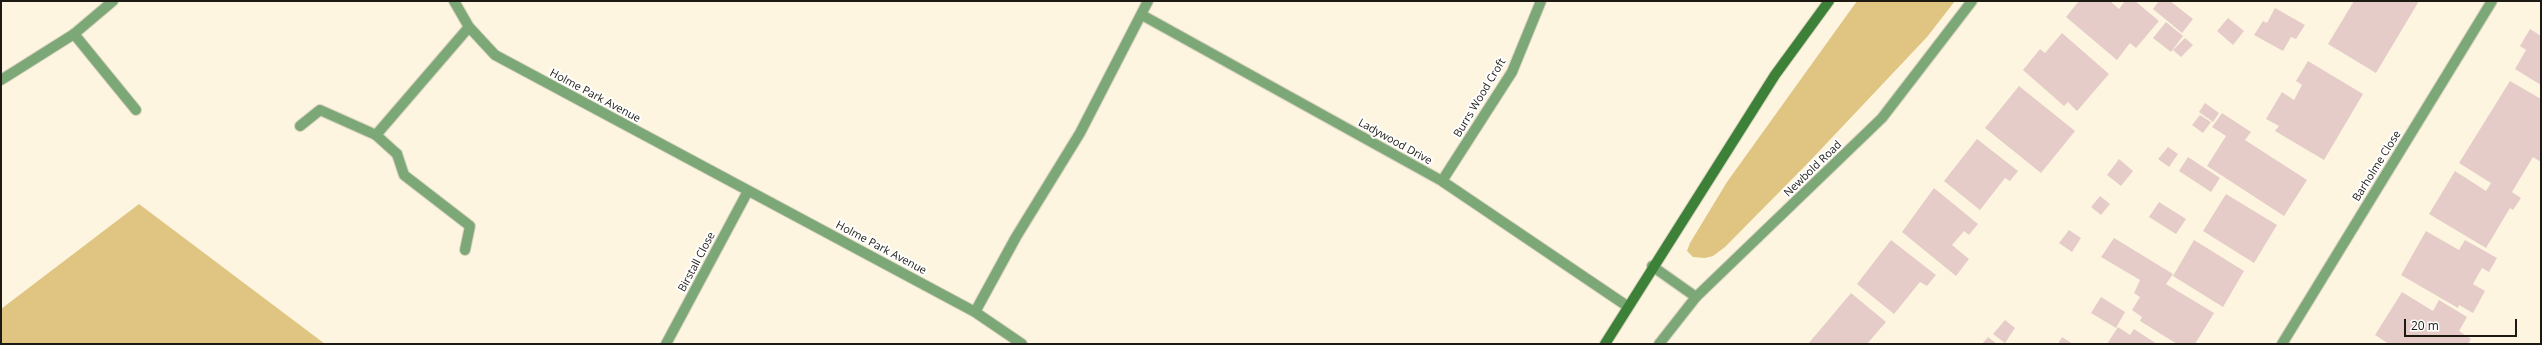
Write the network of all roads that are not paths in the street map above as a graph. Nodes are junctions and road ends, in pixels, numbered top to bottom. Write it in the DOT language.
graph roads {
  1 [pos="113,1"];
  2 [pos="454,1"];
  3 [pos="1148,1"];
  4 [pos="1541,1"];
  5 [pos="1829,1"];
  6 [pos="1972,1"];
  7 [pos="2492,1"];
  8 [pos="1142,15"];
  9 [pos="469,28"];
  10 [pos="74,34"];
  11 [pos="1,80"];
  12 [pos="136,110"];
  13 [pos="300,126"];
  14 [pos="376,135"];
  15 [pos="1442,181"];
  16 [pos="748,190"];
  17 [pos="465,250"];
  18 [pos="1652,266"];
  19 [pos="1696,297"];
  20 [pos="1627,306"];
  21 [pos="976,312"];
  22 [pos="666,344"];
  23 [pos="1022,344"];
  24 [pos="1605,344"];
  25 [pos="1659,344"];
  26 [pos="2282,344"];
  1 -- 10 [label="street"];
  2 -- 9 [label="street, Holme Park Avenue"];
  3 -- 8 [label="street"];
  4 -- 15 [label="street, Burrs Wood Croft"];
  5 -- 18 [label="main road"];
  6 -- 19 [label="street, Newbold Road"];
  7 -- 26 [label="street, Barholme Close"];
  8 -- 15 [label="street, Ladywood Drive"];
  8 -- 21 [label="street"];
  9 -- 14 [label="street"];
  9 -- 16 [label="street, Holme Park Avenue"];
  10 -- 11 [label="street"];
  10 -- 12 [label="street"];
  13 -- 14 [label="street"];
  14 -- 17 [label="street"];
  15 -- 20 [label="street, Ladywood Drive"];
  16 -- 21 [label="street, Holme Park Avenue"];
  16 -- 22 [label="street, Birstall Close"];
  18 -- 19 [label="street"];
  18 -- 20 [label="main road"];
  19 -- 25 [label="street, Newbold Road"];
  20 -- 24 [label="main road"];
  21 -- 23 [label="street, Holme Park Avenue"];
}
